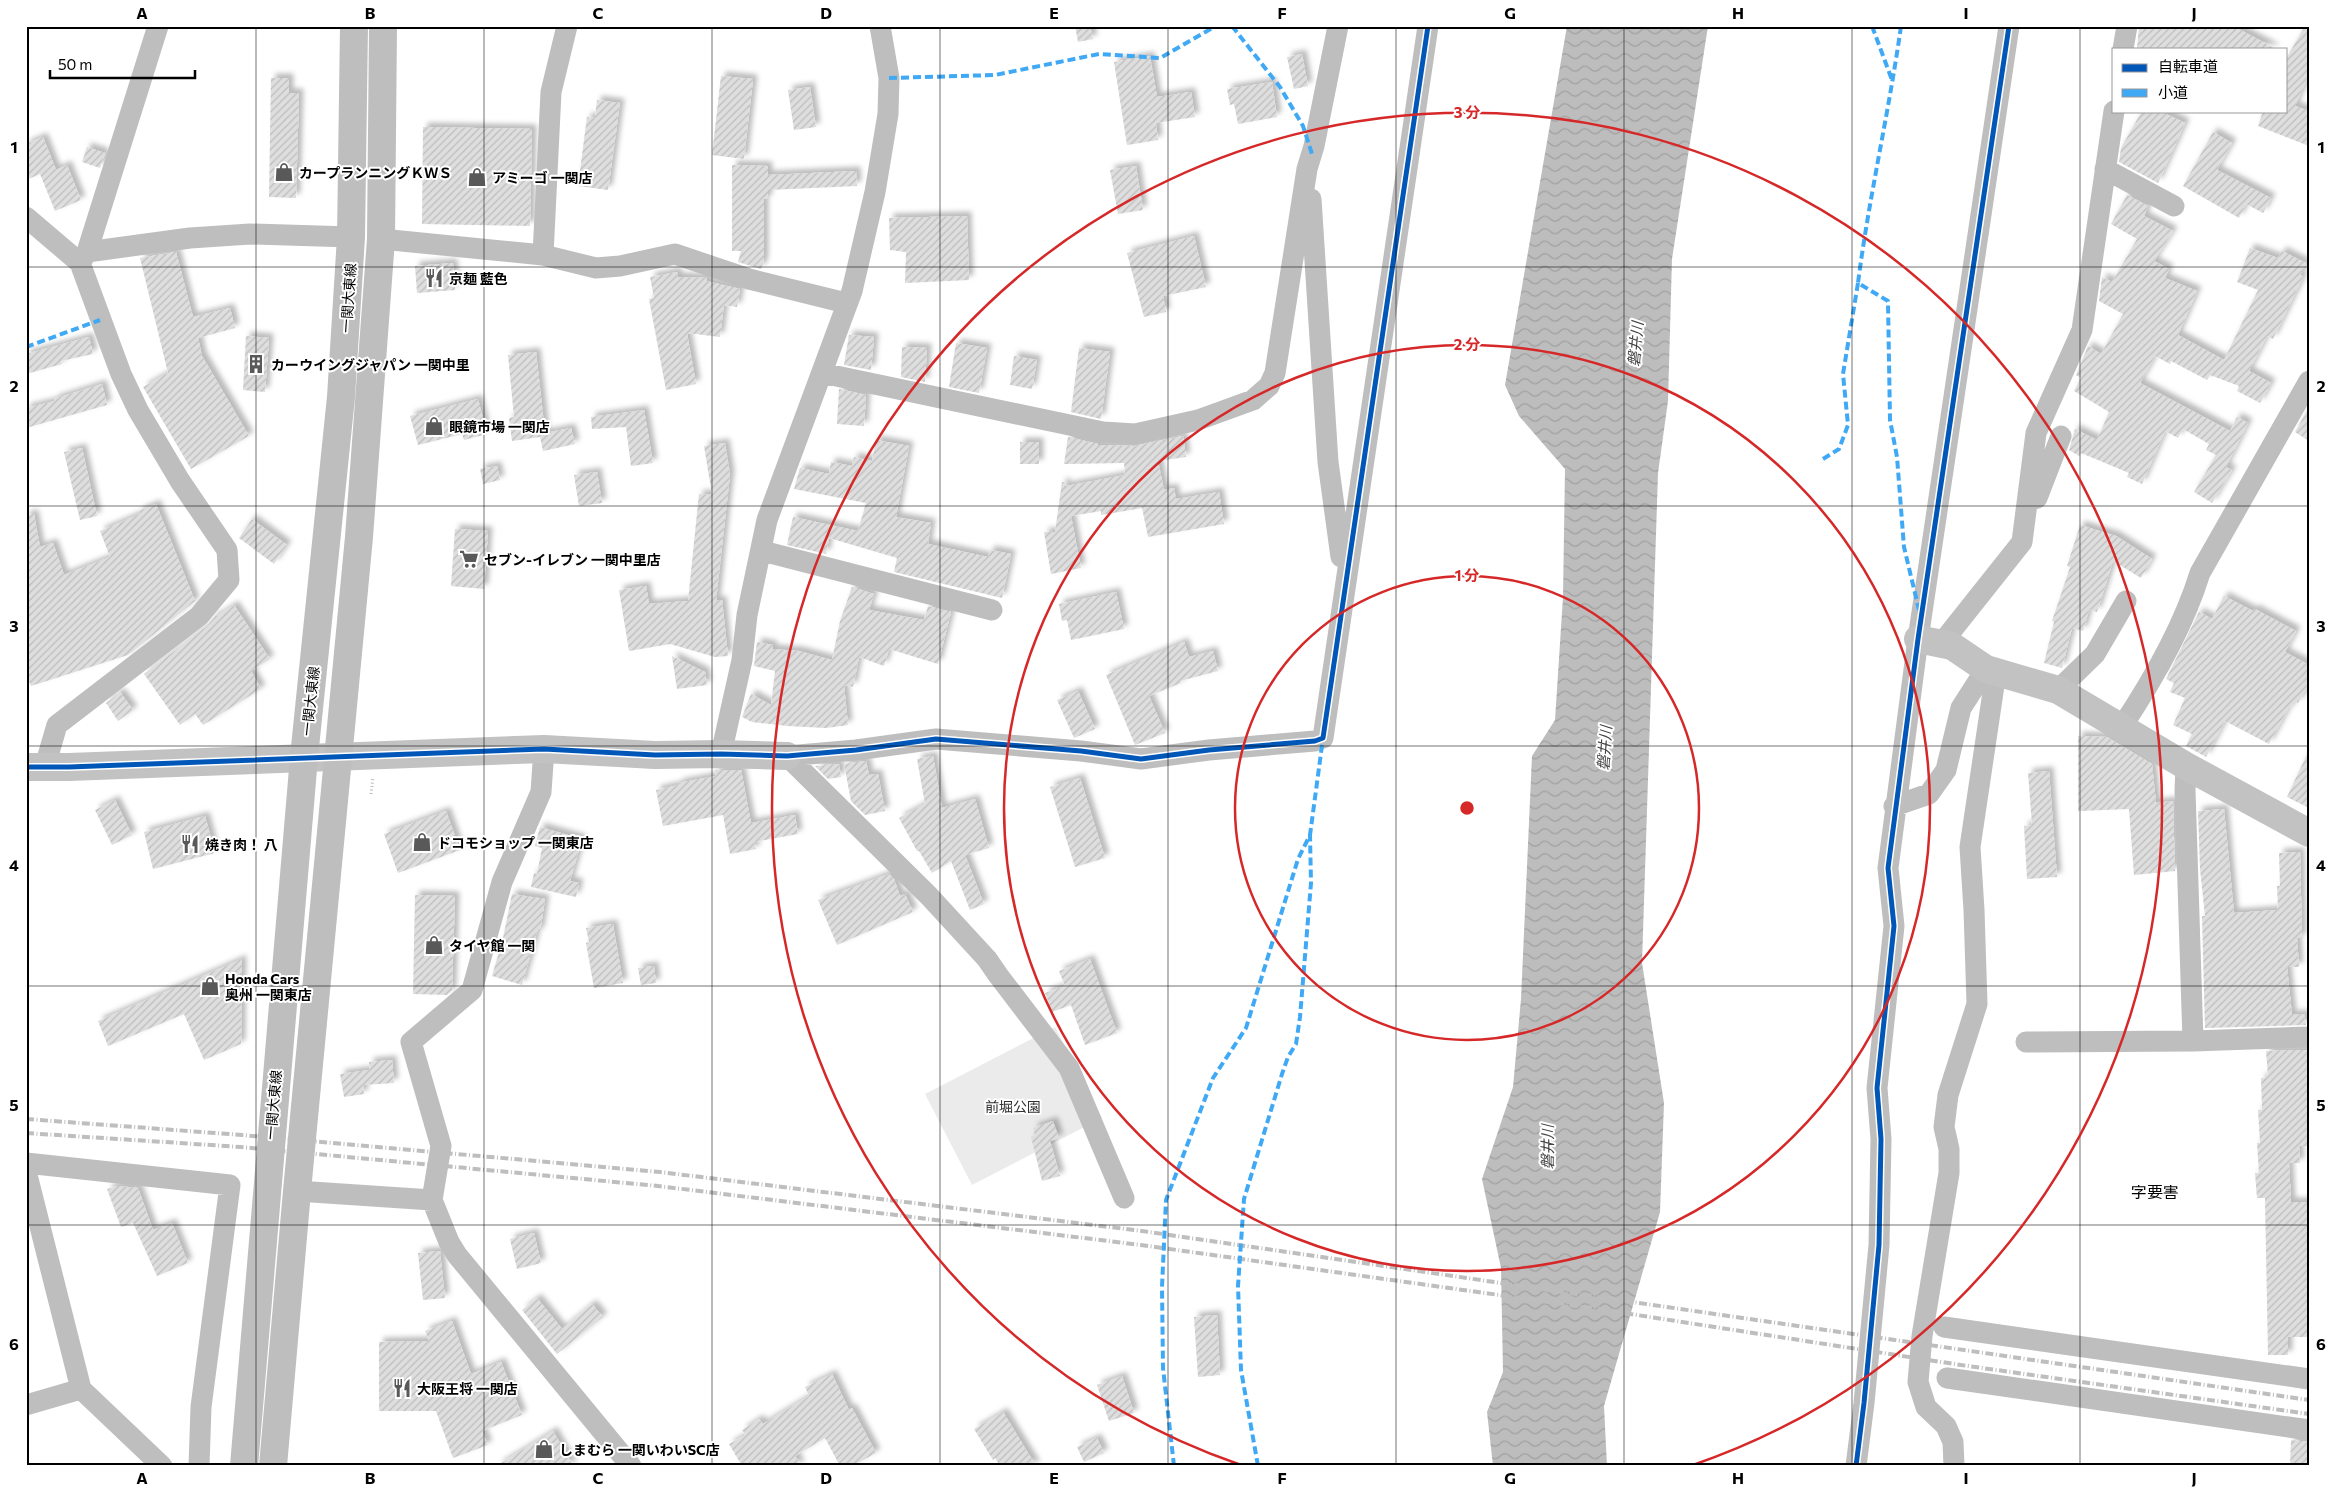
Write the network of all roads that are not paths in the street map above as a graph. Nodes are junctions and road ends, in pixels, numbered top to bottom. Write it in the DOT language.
graph roads {
  1 [pos="158,26"];
  2 [pos="354,26"];
  3 [pos="383,26"];
  4 [pos="567,26"];
  5 [pos="880,26"];
  6 [pos="1338,26"];
  7 [pos="1428,26"];
  8 [pos="2009,26"];
  9 [pos="2127,26"];
  10 [pos="2123,48"];
  11 [pos="2114,112"];
  12 [pos="1307,169"];
  13 [pos="2106,169"];
  14 [pos="2174,206"];
  15 [pos="26,218"];
  16 [pos="351,237"];
  17 [pos="381,239"];
  18 [pos="543,255"];
  19 [pos="84,258"];
  20 [pos="846,303"];
  21 [pos="822,373"];
  22 [pos="2309,380"];
  23 [pos="2061,436"];
  24 [pos="2027,501"];
  25 [pos="762,550"];
  26 [pos="1345,582"];
  27 [pos="2126,601"];
  28 [pos="992,610"];
  29 [pos="1930,642"];
  30 [pos="1991,670"];
  31 [pos="2058,690"];
  32 [pos="2121,728"];
  33 [pos="544,749"];
  34 [pos="721,754"];
  35 [pos="337,756"];
  36 [pos="787,756"];
  37 [pos="304,757"];
  38 [pos="36,766"];
  39 [pos="2186,766"];
  40 [pos="1894,806"];
  41 [pos="2309,833"];
  42 [pos="2309,1037"];
  43 [pos="2193,1041"];
  44 [pos="2026,1042"];
  45 [pos="26,1163"];
  46 [pos="26,1170"];
  47 [pos="297,1191"];
  48 [pos="1124,1198"];
  49 [pos="432,1200"];
  50 [pos="1944,1326"];
  51 [pos="1947,1378"];
  52 [pos="2309,1378"];
  53 [pos="81,1389"];
  54 [pos="26,1405"];
  55 [pos="2309,1430"];
  56 [pos="162,1466"];
  57 [pos="199,1466"];
  58 [pos="244,1466"];
  59 [pos="273,1466"];
  60 [pos="631,1466"];
  61 [pos="1856,1466"];
  62 [pos="1954,1466"];
  1 -- 19 [label="street"];
  2 -- 16 [label="main road, 一関大東線"];
  3 -- 17 [label="main road, 一関大東線"];
  4 -- 18 [label="street"];
  5 -- 20 [label="street"];
  6 -- 12 [label="street"];
  7 -- 26 [label="street"];
  8 -- 29 [label="street"];
  9 -- 10 [label="street"];
  11 -- 13 [label="street"];
  12 -- 21 [label="street"];
  12 -- 26 [label="street"];
  13 -- 14 [label="street"];
  13 -- 24 [label="street"];
  15 -- 19 [label="street"];
  16 -- 19 [label="street"];
  16 -- 37 [label="main road, 一関大東線"];
  17 -- 18 [label="street"];
  17 -- 35 [label="main road, 一関大東線"];
  18 -- 20 [label="street"];
  19 -- 38 [label="street"];
  20 -- 21 [label="street"];
  21 -- 25 [label="street"];
  22 -- 32 [label="street"];
  23 -- 24 [label="street"];
  24 -- 29 [label="street"];
  25 -- 28 [label="street"];
  25 -- 34 [label="street"];
  26 -- 36 [label="street"];
  27 -- 31 [label="street"];
  29 -- 30 [label="street"];
  29 -- 40 [label="street"];
  30 -- 31 [label="street"];
  30 -- 40 [label="street"];
  30 -- 62 [label="street"];
  31 -- 32 [label="street"];
  32 -- 39 [label="street"];
  33 -- 34 [label="street"];
  33 -- 35 [label="street"];
  33 -- 49 [label="street"];
  34 -- 36 [label="street"];
  35 -- 37 [label="street"];
  35 -- 47 [label="main road, 一関大東線"];
  36 -- 48 [label="street"];
  37 -- 38 [label="street"];
  37 -- 58 [label="main road, 一関大東線"];
  39 -- 41 [label="street"];
  39 -- 43 [label="street"];
  40 -- 61 [label="street"];
  42 -- 43 [label="street"];
  43 -- 44 [label="street"];
  45 -- 57 [label="street"];
  46 -- 53 [label="street"];
  47 -- 49 [label="street"];
  47 -- 59 [label="main road, 一関大東線"];
  49 -- 60 [label="street"];
  50 -- 52 [label="street"];
  51 -- 55 [label="street"];
  53 -- 54 [label="street"];
  53 -- 56 [label="street"];
}
